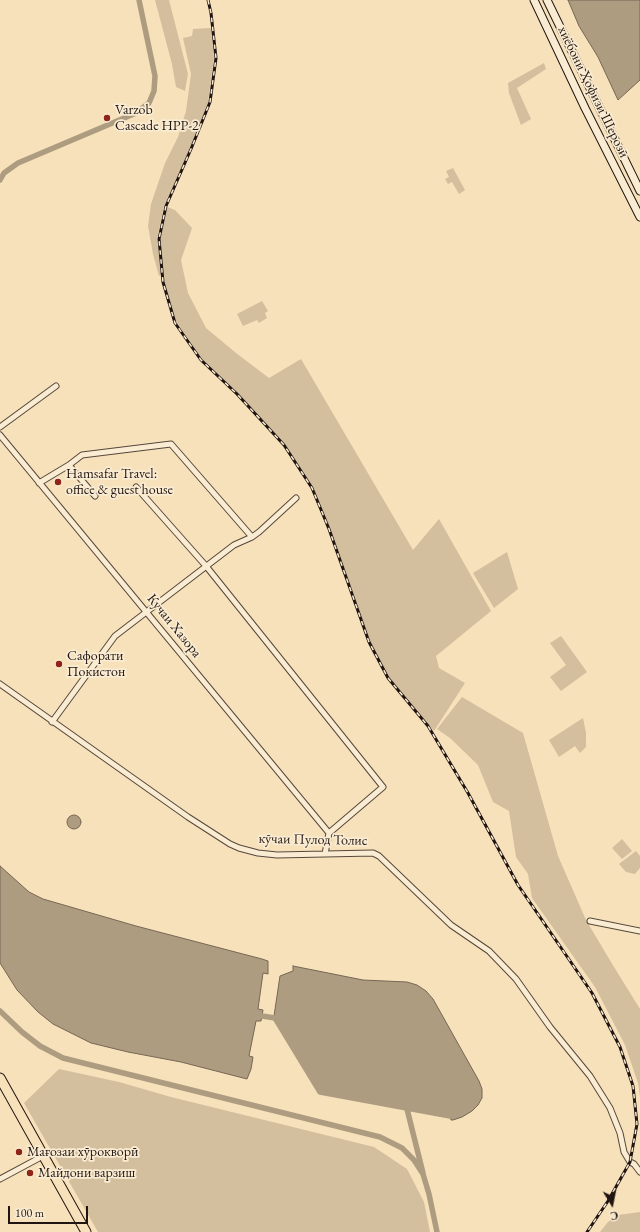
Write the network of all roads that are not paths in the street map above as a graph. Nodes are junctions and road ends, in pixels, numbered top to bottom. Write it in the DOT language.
graph roads {
  1 [pos="534,0"];
  2 [pos="547,0"];
  3 [pos="640,191"];
  4 [pos="640,217"];
  5 [pos="56,386"];
  6 [pos="0,427"];
  7 [pos="0,435"];
  8 [pos="69,465"];
  9 [pos="39,483"];
  10 [pos="136,487"];
  11 [pos="95,496"];
  12 [pos="296,498"];
  13 [pos="252,537"];
  14 [pos="206,566"];
  15 [pos="147,611"];
  16 [pos="0,684"];
  17 [pos="52,722"];
  18 [pos="329,833"];
  19 [pos="325,854"];
  20 [pos="590,920"];
  21 [pos="640,930"];
  22 [pos="0,1078"];
  23 [pos="43,1156"];
  24 [pos="640,1172"];
  25 [pos="0,1179"];
  26 [pos="86,1232"];
  1 -- 4 [label="main road, хиёбони Ҳофизи Шерозӣ"];
  2 -- 3 [label="main road, хиёбони Ҳофизи Шерозӣ"];
  5 -- 6 [label="street"];
  7 -- 9 [label="street, Кучаи Хазора"];
  8 -- 9 [label="street"];
  8 -- 11 [label="street"];
  8 -- 13 [label="street"];
  9 -- 15 [label="street, Кучаи Хазора"];
  10 -- 14 [label="street"];
  12 -- 13 [label="street"];
  13 -- 14 [label="street"];
  14 -- 15 [label="street"];
  14 -- 18 [label="street"];
  15 -- 17 [label="street"];
  15 -- 18 [label="street, Кучаи Хазора"];
  16 -- 17 [label="street, кӯчаи Пулод Толис"];
  17 -- 19 [label="street, кӯчаи Пулод Толис"];
  18 -- 19 [label="street"];
  19 -- 24 [label="street, кӯчаи Пулод Толис"];
  20 -- 21 [label="street"];
  22 -- 23 [label="highway"];
  23 -- 25 [label="street"];
  23 -- 26 [label="highway"];
}
